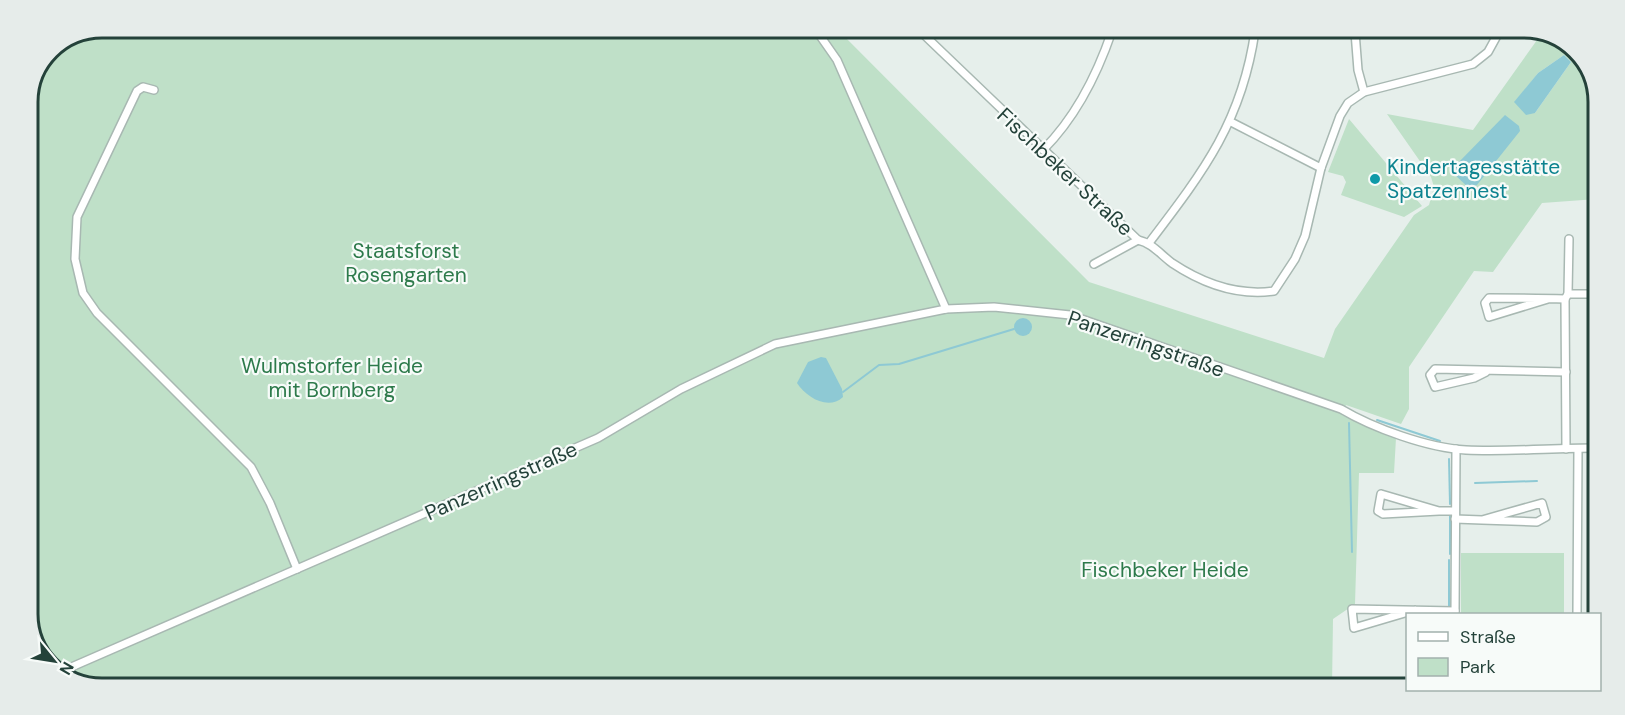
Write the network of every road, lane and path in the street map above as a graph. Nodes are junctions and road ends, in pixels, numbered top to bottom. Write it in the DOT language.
graph roads {
  1 [pos="822,38"];
  2 [pos="927,38"];
  3 [pos="1109,38"];
  4 [pos="1254,38"];
  5 [pos="1355,38"];
  6 [pos="1496,38"];
  7 [pos="154,90"];
  8 [pos="1364,93"];
  9 [pos="1231,122"];
  10 [pos="1043,150"];
  11 [pos="1320,168"];
  12 [pos="1569,239"];
  13 [pos="1138,240"];
  14 [pos="1149,243"];
  15 [pos="1094,264"];
  16 [pos="1587,295"];
  17 [pos="1567,297"];
  18 [pos="1548,299"];
  19 [pos="946,309"];
  20 [pos="1486,372"];
  21 [pos="1566,372"];
  22 [pos="1588,448"];
  23 [pos="1456,449"];
  24 [pos="1566,449"];
  25 [pos="1578,449"];
  26 [pos="1439,511"];
  27 [pos="1455,511"];
  28 [pos="1455,519"];
  29 [pos="1482,520"];
  30 [pos="297,569"];
  31 [pos="1415,610"];
  32 [pos="1455,613"];
  33 [pos="1577,613"];
  34 [pos="69,668"];
  1 -- 19 [label="street"];
  2 -- 10 [label="street, Fischbeker Straße"];
  3 -- 10 [label="street"];
  4 -- 9 [label="street"];
  5 -- 8 [label="street"];
  6 -- 8 [label="street"];
  7 -- 30 [label="street"];
  8 -- 11 [label="street"];
  9 -- 11 [label="street"];
  9 -- 14 [label="street"];
  10 -- 13 [label="street, Fischbeker Straße"];
  11 -- 14 [label="street, Fischbeker Straße"];
  12 -- 17 [label="street"];
  13 -- 14 [label="street, Fischbeker Straße"];
  13 -- 15 [label="street"];
  16 -- 17 [label="street"];
  17 -- 18 [label="street"];
  17 -- 21 [label="street"];
  18 -- 18 [label="street"];
  19 -- 23 [label="street, Panzerringstraße"];
  19 -- 30 [label="street, Panzerringstraße"];
  20 -- 20 [label="street"];
  20 -- 21 [label="street"];
  21 -- 24 [label="street"];
  22 -- 25 [label="street, Panzerringstraße"];
  23 -- 24 [label="street, Panzerringstraße"];
  23 -- 27 [label="street"];
  24 -- 25 [label="street, Panzerringstraße"];
  25 -- 33 [label="street"];
  26 -- 26 [label="street"];
  26 -- 27 [label="street"];
  27 -- 28 [label="street"];
  28 -- 29 [label="street"];
  28 -- 32 [label="street"];
  29 -- 29 [label="street"];
  30 -- 34 [label="street, Panzerringstraße"];
  31 -- 31 [label="street"];
  31 -- 32 [label="street"];
}
